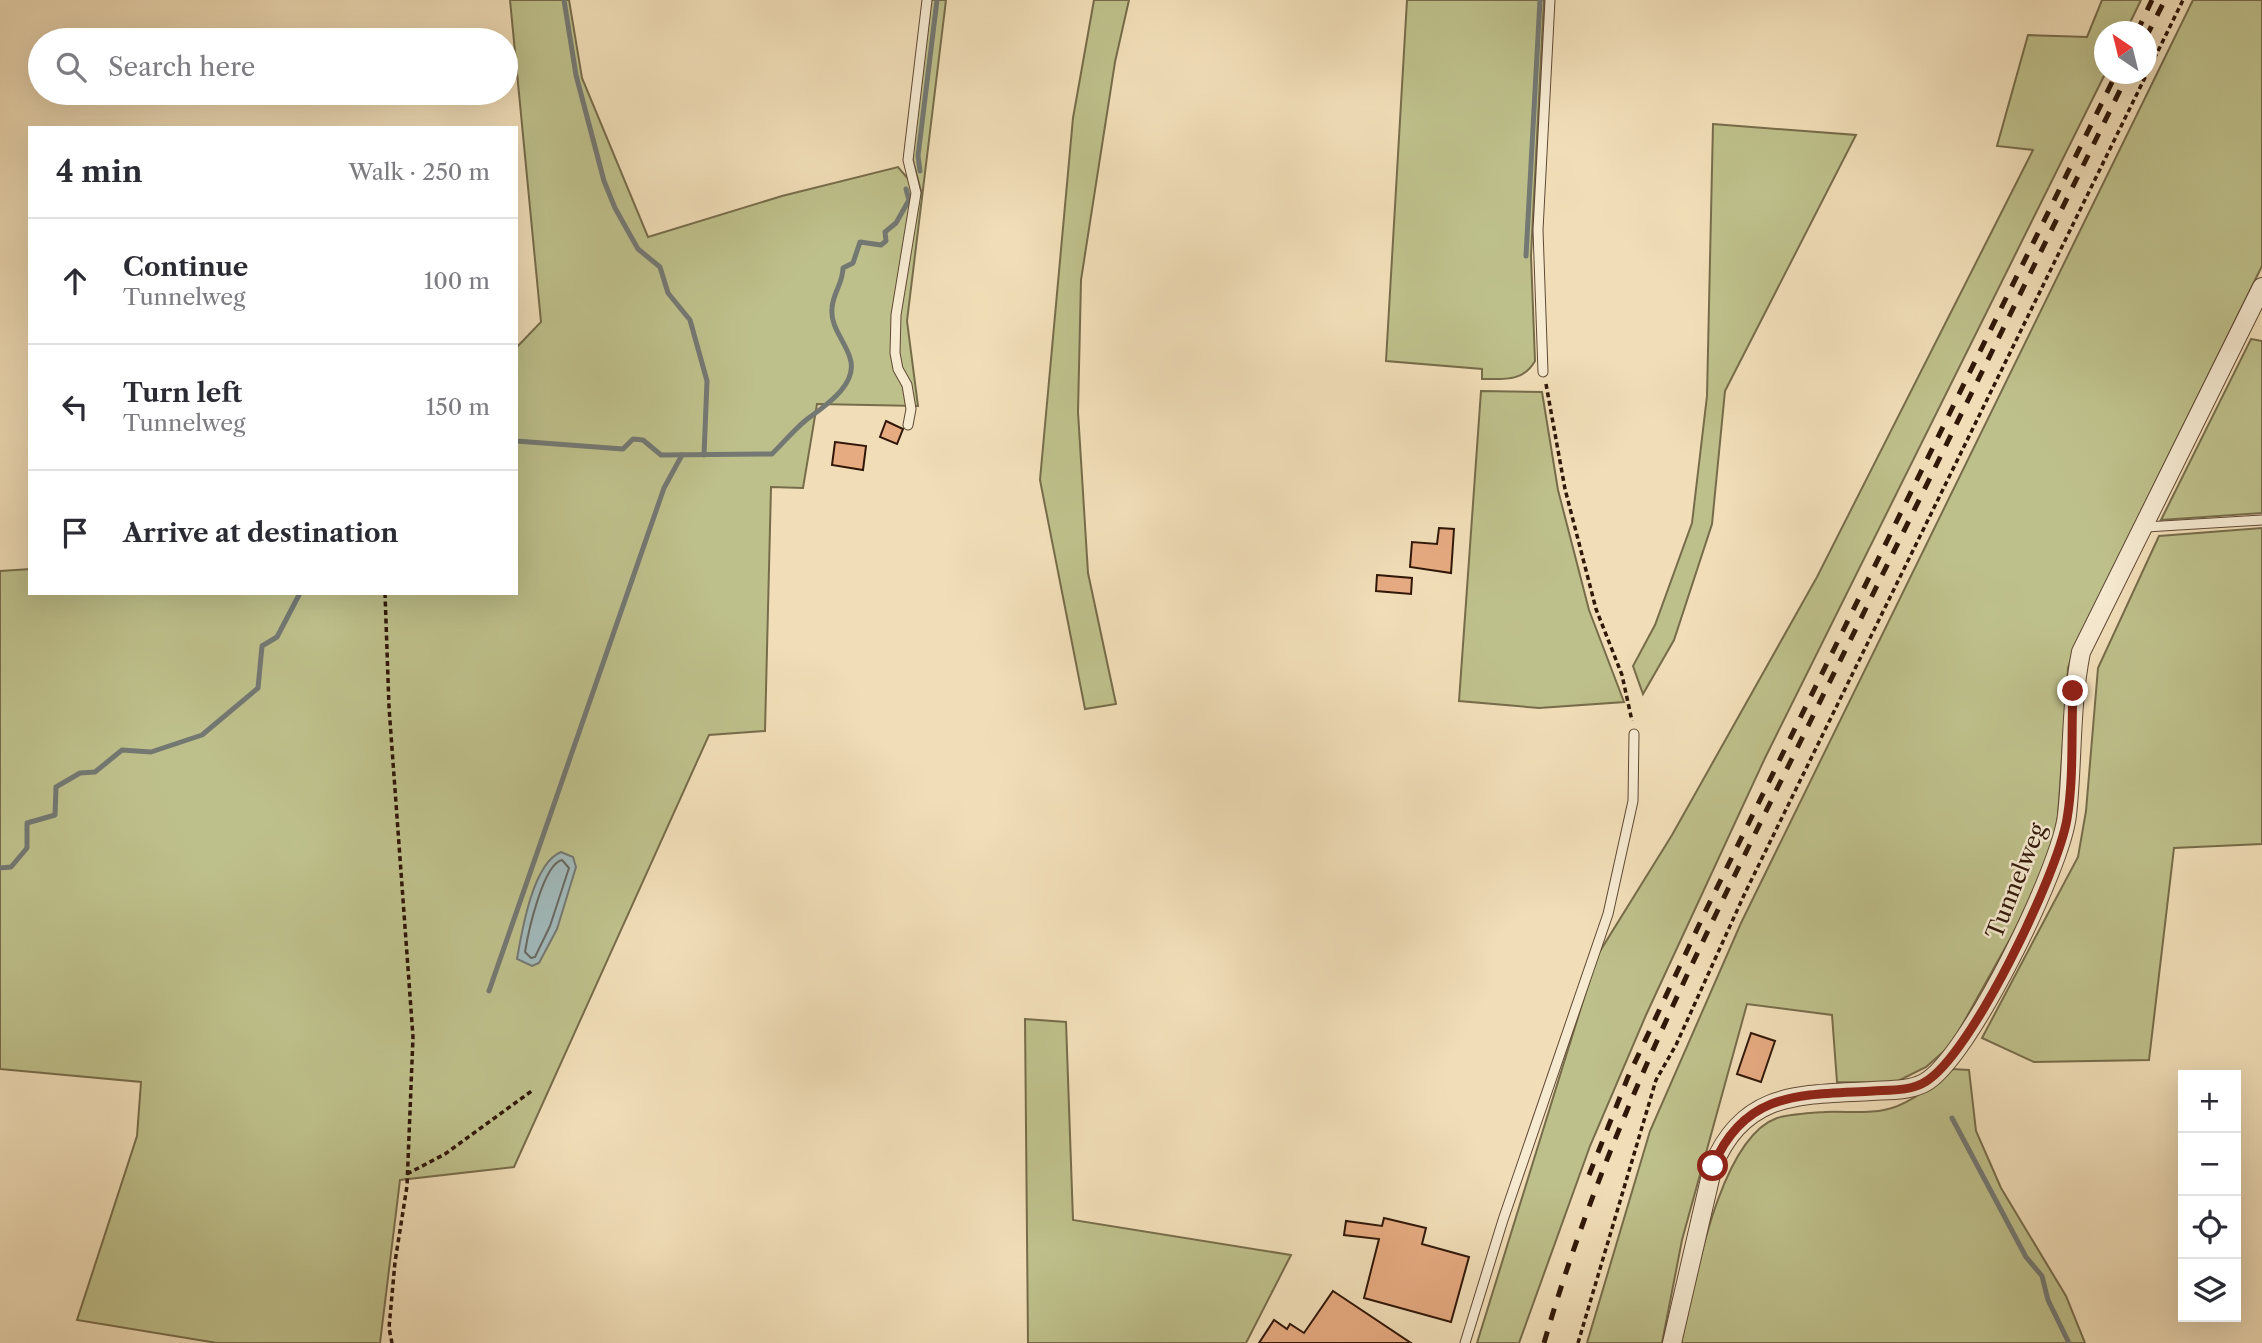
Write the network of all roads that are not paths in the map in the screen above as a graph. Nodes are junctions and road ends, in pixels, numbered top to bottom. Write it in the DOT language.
graph roads {
  1 [pos="927,0"];
  2 [pos="1550,0"];
  3 [pos="2262,287"];
  4 [pos="1544,372"];
  5 [pos="908,425"];
  6 [pos="2262,520"];
  7 [pos="2146,527"];
  8 [pos="1634,734"];
  9 [pos="1465,1343"];
  10 [pos="1672,1343"];
  1 -- 5 [label="lane"];
  2 -- 4 [label="lane"];
  3 -- 7 [label="street, Tunnelweg"];
  6 -- 7 [label="lane"];
  7 -- 10 [label="street, Tunnelweg"];
  8 -- 9 [label="lane"];
}
